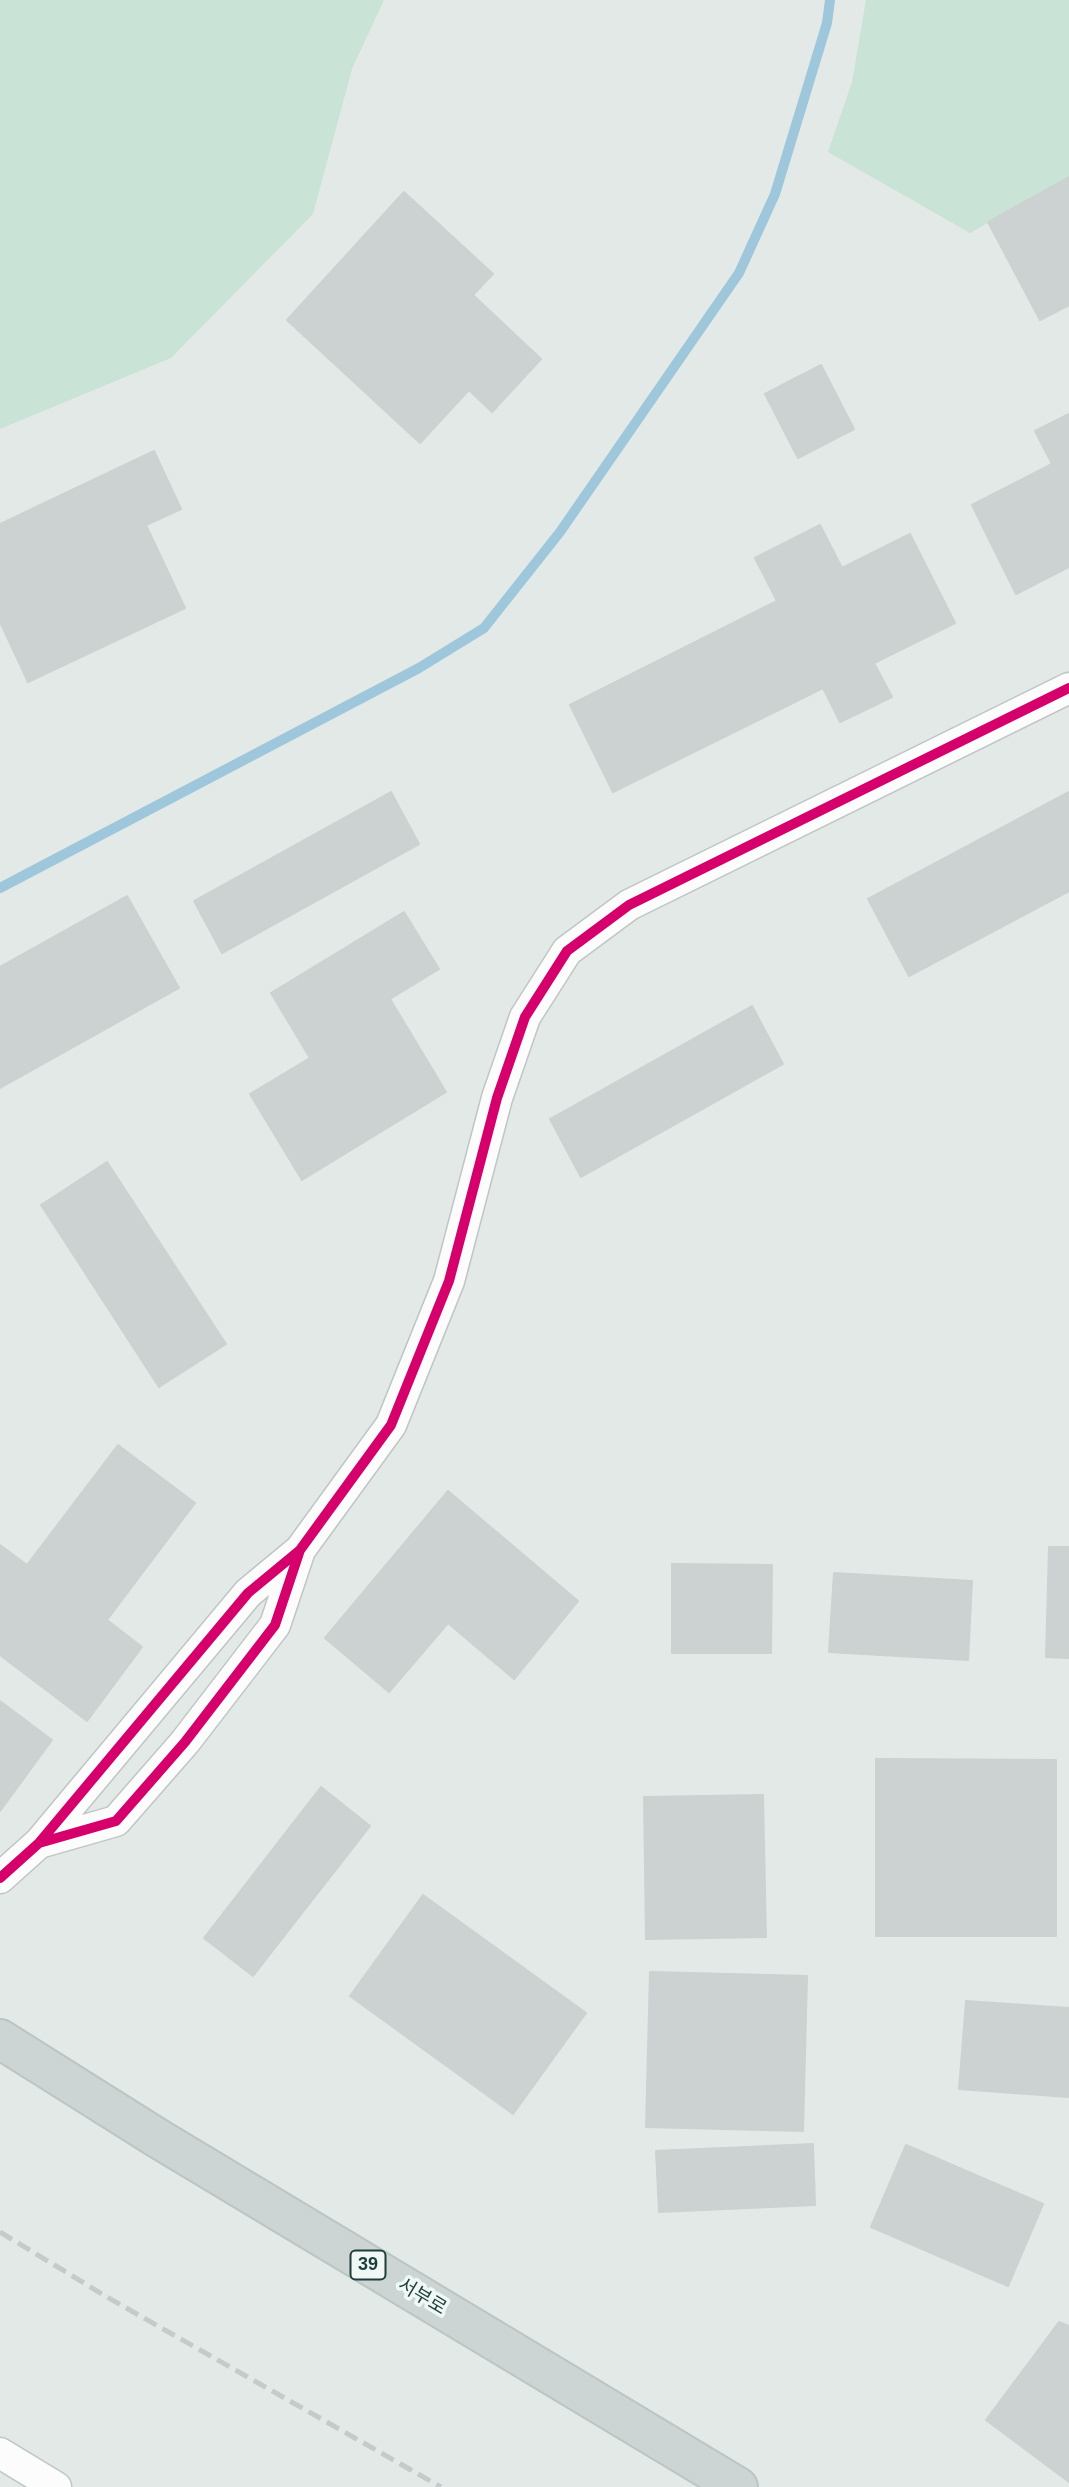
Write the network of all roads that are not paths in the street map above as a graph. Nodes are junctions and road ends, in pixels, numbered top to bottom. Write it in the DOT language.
graph roads {
  1 [pos="1069,688"];
  2 [pos="300,1550"];
  3 [pos="39,1843"];
  4 [pos="0,1878"];
  5 [pos="0,2039"];
  6 [pos="0,2453"];
  7 [pos="56,2487"];
  8 [pos="738,2487"];
  1 -- 2 [label="street"];
  2 -- 3 [label="street"];
  2 -- 3 [label="street"];
  3 -- 4 [label="street"];
  5 -- 8 [label="main road, 서부로 / 39"];
  6 -- 7 [label="street"];
}
